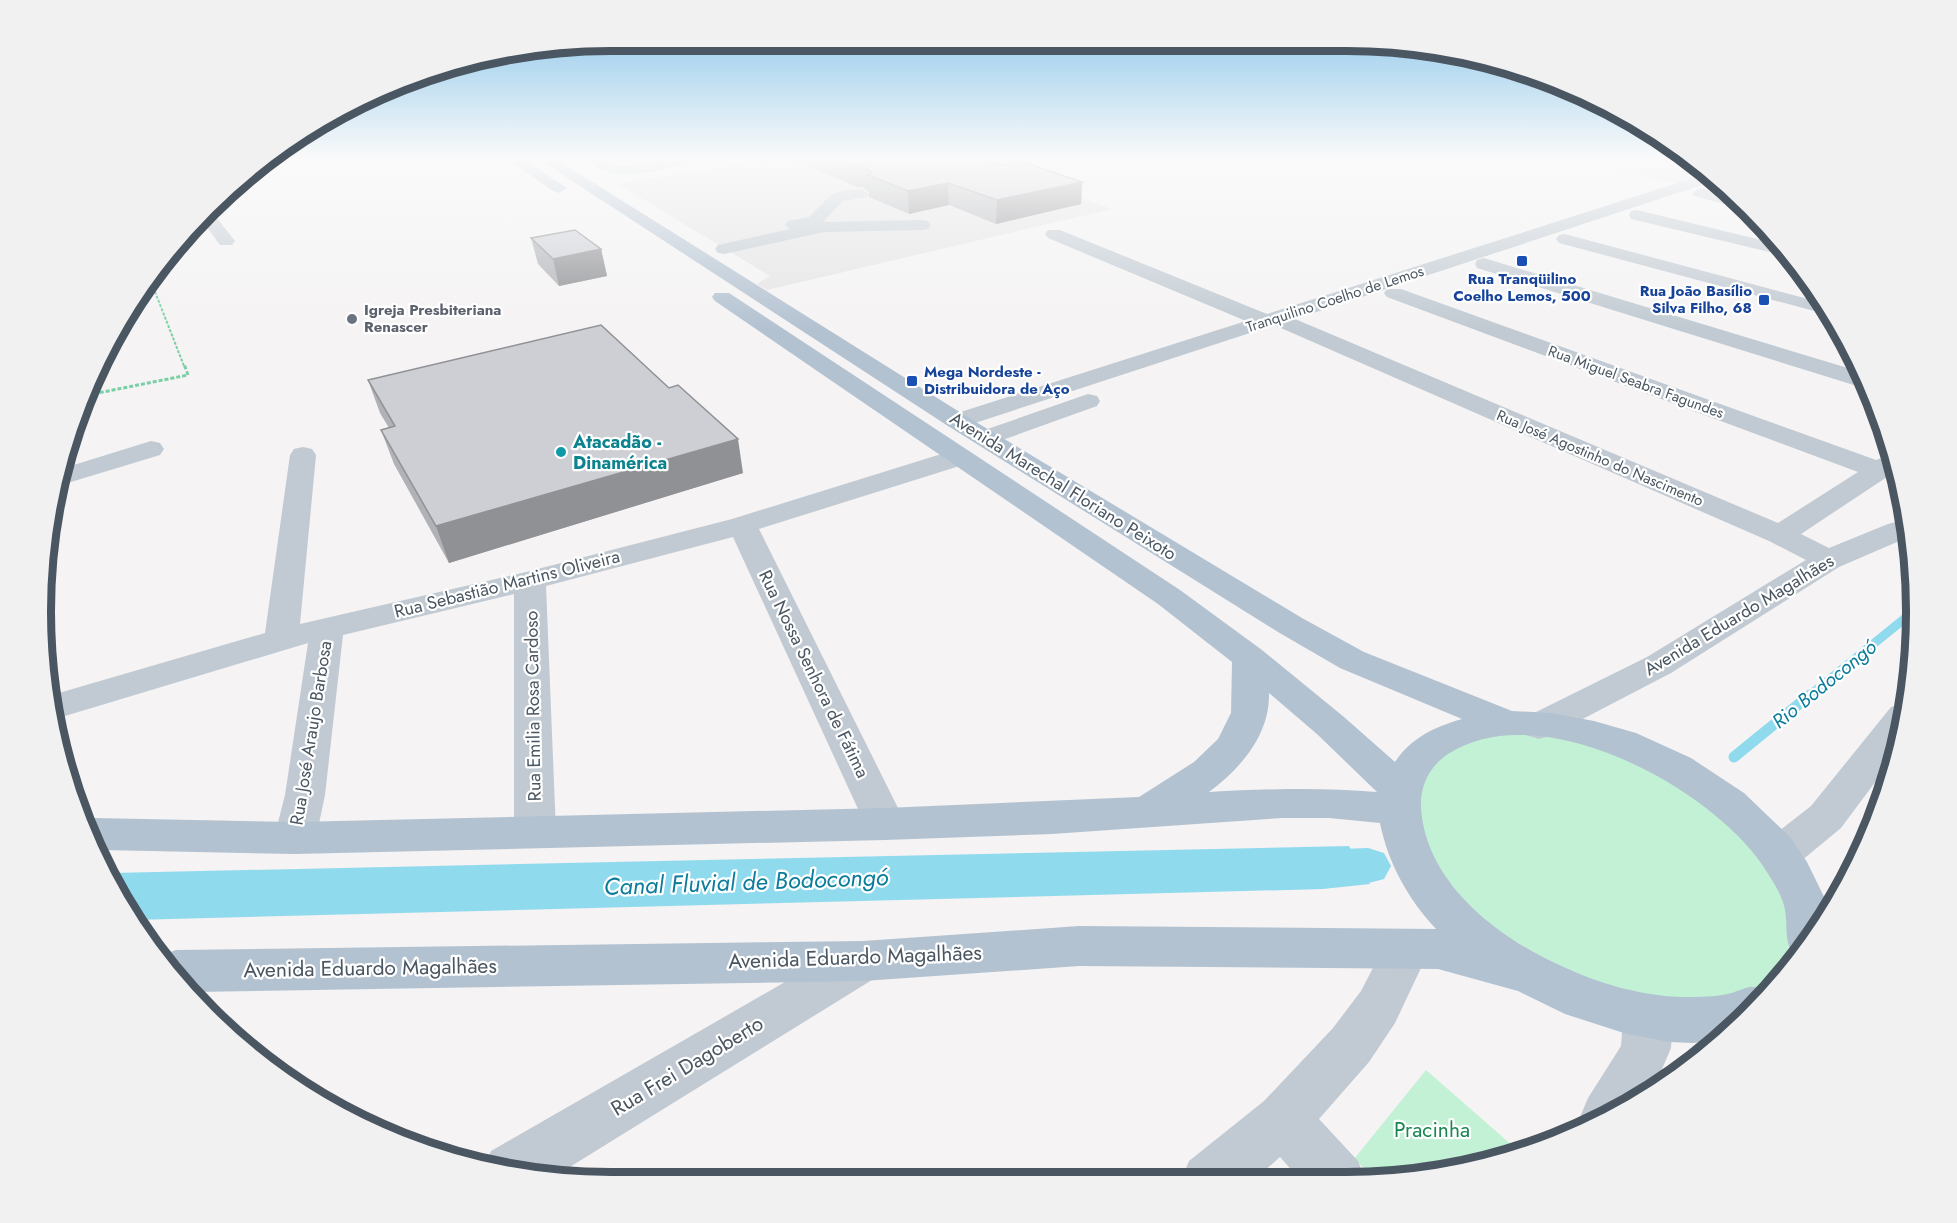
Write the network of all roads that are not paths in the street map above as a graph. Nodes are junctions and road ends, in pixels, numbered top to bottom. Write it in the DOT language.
graph roads {
  1 [pos="598,215"];
  2 [pos="634,215"];
  3 [pos="821,215"];
  4 [pos="1605,215"];
  5 [pos="1637,215"];
  6 [pos="210,220"];
  7 [pos="922,225"];
  8 [pos="1054,234"];
  9 [pos="1565,239"];
  10 [pos="226,241"];
  11 [pos="1772,248"];
  12 [pos="1484,264"];
  13 [pos="1402,287"];
  14 [pos="1816,307"];
  15 [pos="1279,322"];
  16 [pos="1854,378"];
  17 [pos="1140,383"];
  18 [pos="1107,395"];
  19 [pos="957,421"];
  20 [pos="985,438"];
  21 [pos="151,449"];
  22 [pos="303,455"];
  23 [pos="960,457"];
  24 [pos="1886,465"];
  25 [pos="68,475"];
  26 [pos="742,525"];
  27 [pos="1900,530"];
  28 [pos="1780,535"];
  29 [pos="1828,560"];
  30 [pos="530,581"];
  31 [pos="327,628"];
  32 [pos="281,639"];
  33 [pos="1250,658"];
  34 [pos="59,705"];
  35 [pos="1523,725"];
  36 [pos="1893,730"];
  37 [pos="1399,799"];
  38 [pos="1144,813"];
  39 [pos="885,824"];
  40 [pos="535,832"];
  41 [pos="98,834"];
  42 [pos="294,838"];
  43 [pos="1780,854"];
  44 [pos="1813,922"];
  45 [pos="1407,949"];
  46 [pos="864,961"];
  47 [pos="182,971"];
  48 [pos="1531,974"];
  49 [pos="1717,1020"];
  50 [pos="1617,1102"];
  51 [pos="1283,1120"];
  52 [pos="523,1164"];
  53 [pos="1219,1172"];
  54 [pos="1330,1172"];
  1 -- 23 [label="main road, Avenida Marechal Floriano Peixoto"];
  2 -- 19 [label="main road, Avenida Marechal Floriano Peixoto"];
  3 -- 7 [label="street"];
  4 -- 13 [label="street, Tranquilino Coelho de Lemos"];
  5 -- 9 [label="street, Tranquilino Coelho de Lemos"];
  5 -- 11 [label="street"];
  6 -- 10 [label="street"];
  8 -- 15 [label="street, Rua José Agostinho do Nascimento"];
  9 -- 12 [label="street, Tranquilino Coelho de Lemos"];
  9 -- 14 [label="street"];
  12 -- 13 [label="street, Tranquilino Coelho de Lemos"];
  12 -- 16 [label="street"];
  13 -- 15 [label="street, Tranquilino Coelho de Lemos"];
  13 -- 24 [label="street, Rua Miguel Seabra Fagundes"];
  15 -- 17 [label="street, Tranquilino Coelho de Lemos"];
  15 -- 19 [label="street, Tranquilino Coelho de Lemos"];
  15 -- 28 [label="street, Rua José Agostinho do Nascimento"];
  18 -- 20 [label="street"];
  19 -- 20 [label="main road, Avenida Marechal Floriano Peixoto"];
  20 -- 35 [label="main road, Avenida Marechal Floriano Peixoto"];
  21 -- 25 [label="street"];
  22 -- 32 [label="street"];
  23 -- 26 [label="street, Rua Sebastião Martins Oliveira"];
  23 -- 33 [label="main road, Avenida Marechal Floriano Peixoto"];
  24 -- 28 [label="street"];
  26 -- 30 [label="street, Rua Sebastião Martins Oliveira"];
  26 -- 39 [label="street, Rua Nossa Senhora de Fátima"];
  27 -- 29 [label="street, Avenida Eduardo Magalhães"];
  28 -- 29 [label="street, Rua José Agostinho do Nascimento"];
  29 -- 35 [label="street, Avenida Eduardo Magalhães"];
  30 -- 31 [label="street, Rua Sebastião Martins Oliveira"];
  30 -- 40 [label="street, Rua Emilia Rosa Cardoso"];
  31 -- 32 [label="street, Rua Sebastião Martins Oliveira"];
  31 -- 42 [label="street, Rua José Araujo Barbosa"];
  32 -- 34 [label="street, Rua Sebastião Martins Oliveira"];
  33 -- 37 [label="main road, Avenida Marechal Floriano Peixoto"];
  33 -- 38 [label="main road"];
  35 -- 37 [label="main road"];
  35 -- 43 [label="main road"];
  36 -- 43 [label="street"];
  37 -- 38 [label="main road"];
  37 -- 48 [label="main road"];
  38 -- 39 [label="main road"];
  39 -- 40 [label="main road"];
  40 -- 42 [label="main road"];
  41 -- 42 [label="main road"];
  43 -- 44 [label="main road"];
  45 -- 46 [label="main road, Avenida Eduardo Magalhães"];
  45 -- 48 [label="main road, Avenida Eduardo Magalhães"];
  45 -- 51 [label="street"];
  46 -- 47 [label="main road, Avenida Eduardo Magalhães"];
  46 -- 52 [label="street, Rua Frei Dagoberto"];
  48 -- 49 [label="main road"];
  49 -- 50 [label="street"];
  51 -- 53 [label="street"];
  51 -- 54 [label="street"];
}
